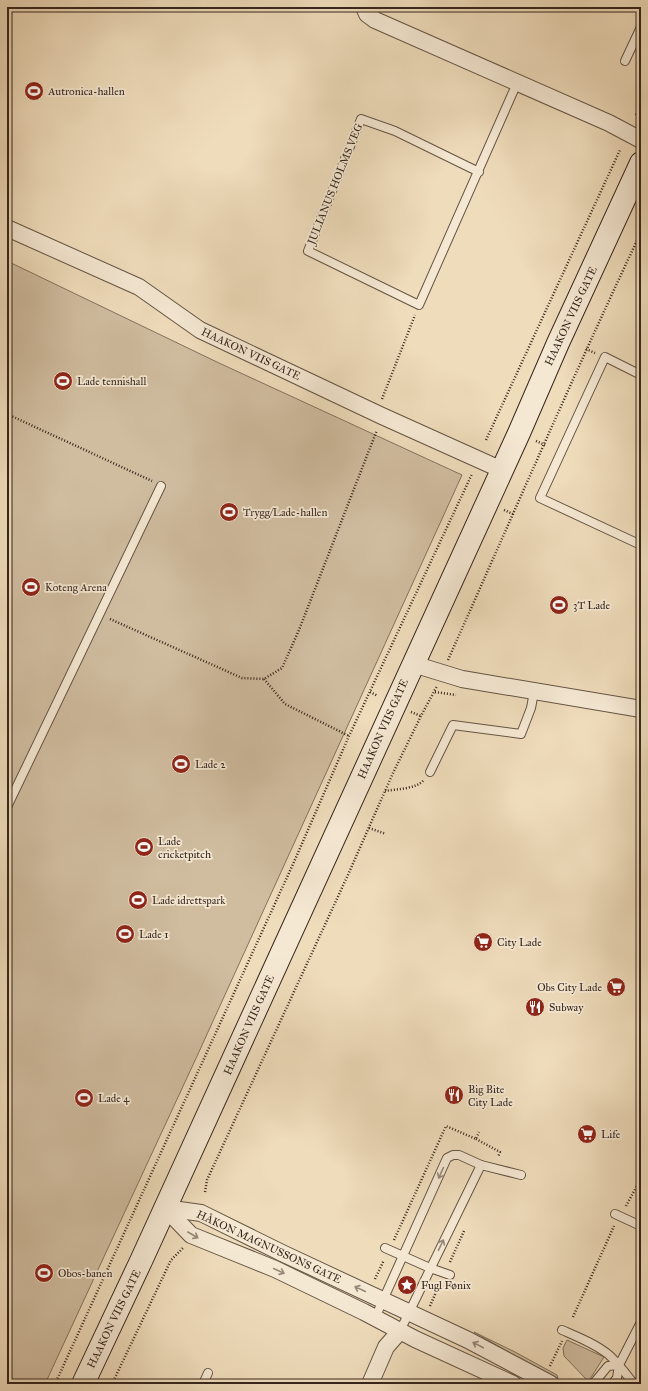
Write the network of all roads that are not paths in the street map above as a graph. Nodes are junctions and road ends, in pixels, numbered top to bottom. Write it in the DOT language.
graph roads {
  1 [pos="364,7"];
  2 [pos="641,27"];
  3 [pos="625,61"];
  4 [pos="517,83"];
  5 [pos="634,136"];
  6 [pos="641,163"];
  7 [pos="479,172"];
  8 [pos="7,228"];
  9 [pos="641,375"];
  10 [pos="502,470"];
  11 [pos="161,486"];
  12 [pos="641,545"];
  13 [pos="413,664"];
  14 [pos="534,692"];
  15 [pos="641,709"];
  16 [pos="430,772"];
  17 [pos="7,807"];
  18 [pos="482,1165"];
  19 [pos="521,1175"];
  20 [pos="165,1208"];
  21 [pos="615,1214"];
  22 [pos="641,1226"];
  23 [pos="385,1248"];
  24 [pos="403,1257"];
  25 [pos="430,1268"];
  26 [pos="450,1275"];
  27 [pos="383,1299"];
  28 [pos="408,1312"];
  29 [pos="375,1318"];
  30 [pos="641,1322"];
  31 [pos="400,1331"];
  32 [pos="563,1333"];
  33 [pos="619,1365"];
  34 [pos="208,1373"];
  35 [pos="83,1384"];
  36 [pos="203,1384"];
  37 [pos="370,1384"];
  38 [pos="513,1384"];
  39 [pos="551,1384"];
  40 [pos="593,1384"];
  41 [pos="612,1384"];
  42 [pos="634,1384"];
  1 -- 4 [label="street"];
  2 -- 3 [label="lane"];
  4 -- 5 [label="street"];
  4 -- 7 [label="lane"];
  6 -- 10 [label="main road, HAAKON VIIS GATE"];
  7 -- 7 [label="lane, JULIANUS HOLMS VEG"];
  8 -- 10 [label="street, HAAKON VIIS GATE"];
  9 -- 12 [label="lane"];
  10 -- 13 [label="main road, HAAKON VIIS GATE"];
  11 -- 17 [label="lane"];
  13 -- 14 [label="street"];
  13 -- 20 [label="main road, HAAKON VIIS GATE"];
  14 -- 15 [label="street"];
  14 -- 16 [label="lane"];
  18 -- 19 [label="lane"];
  18 -- 24 [label="lane, one-way"];
  25 -- 18 [label="lane, one-way"];
  27 -- 20 [label="street, HÅKON MAGNUSSONS GATE, one-way"];
  20 -- 29 [label="street, HÅKON MAGNUSSONS GATE, one-way"];
  20 -- 35 [label="main road, HAAKON VIIS GATE"];
  21 -- 22 [label="lane"];
  23 -- 24 [label="lane"];
  24 -- 25 [label="lane"];
  24 -- 27 [label="lane"];
  25 -- 26 [label="lane"];
  25 -- 28 [label="lane"];
  27 -- 28 [label="street, HÅKON MAGNUSSONS GATE"];
  27 -- 29 [label="lane"];
  28 -- 31 [label="lane"];
  39 -- 28 [label="street, HÅKON MAGNUSSONS GATE, one-way"];
  29 -- 31 [label="street, HÅKON MAGNUSSONS GATE"];
  30 -- 33 [label="lane"];
  31 -- 37 [label="street"];
  31 -- 38 [label="street, HÅKON MAGNUSSONS GATE"];
  32 -- 33 [label="lane"];
  33 -- 40 [label="lane"];
  33 -- 41 [label="lane"];
  33 -- 42 [label="lane"];
  34 -- 36 [label="lane"];
}
